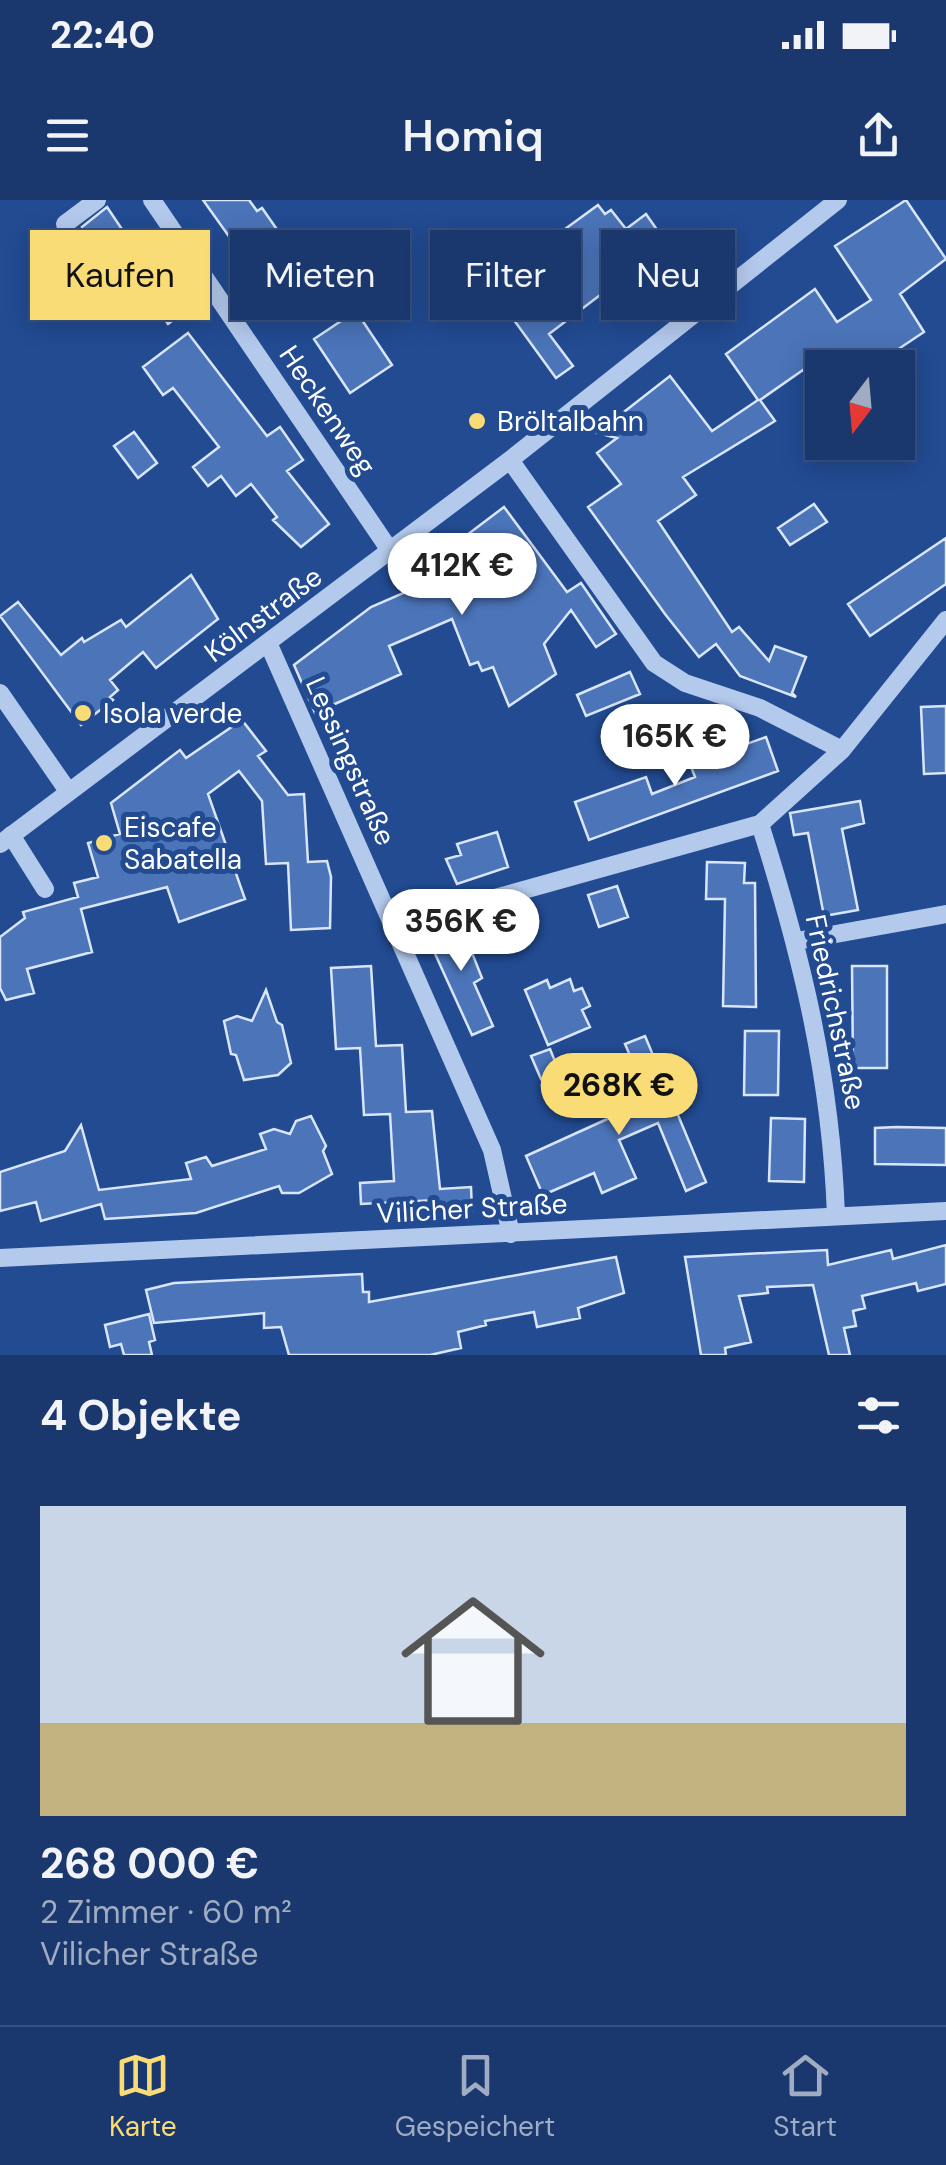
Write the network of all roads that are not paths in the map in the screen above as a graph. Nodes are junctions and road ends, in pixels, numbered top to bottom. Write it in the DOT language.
graph roads {
  1 [pos="98,200"];
  2 [pos="152,200"];
  3 [pos="838,200"];
  4 [pos="65,224"];
  5 [pos="172,230"];
  6 [pos="210,285"];
  7 [pos="510,460"];
  8 [pos="391,552"];
  9 [pos="946,620"];
  10 [pos="269,645"];
  11 [pos="0,693"];
  12 [pos="842,750"];
  13 [pos="68,791"];
  14 [pos="760,824"];
  15 [pos="5,840"];
  16 [pos="45,889"];
  17 [pos="488,900"];
  18 [pos="946,914"];
  19 [pos="797,941"];
  20 [pos="946,1211"];
  21 [pos="836,1216"];
  22 [pos="511,1234"];
  23 [pos="0,1258"];
  1 -- 4 [label="street"];
  2 -- 5 [label="street, Heckenweg"];
  3 -- 7 [label="street, Kölnstraße"];
  6 -- 8 [label="street, Heckenweg"];
  7 -- 8 [label="street, Kölnstraße"];
  7 -- 12 [label="street"];
  8 -- 10 [label="street, Kölnstraße"];
  9 -- 12 [label="street"];
  10 -- 13 [label="street, Kölnstraße"];
  10 -- 22 [label="street, Lessingstraße"];
  11 -- 13 [label="street"];
  12 -- 14 [label="street"];
  13 -- 15 [label="street, Kölnstraße"];
  14 -- 17 [label="street"];
  14 -- 19 [label="street, Friedrichstraße"];
  15 -- 16 [label="street"];
  18 -- 19 [label="street"];
  19 -- 21 [label="street, Friedrichstraße"];
  20 -- 21 [label="street, Vilicher Straße"];
  21 -- 22 [label="street, Vilicher Straße"];
  22 -- 23 [label="street, Vilicher Straße"];
}
